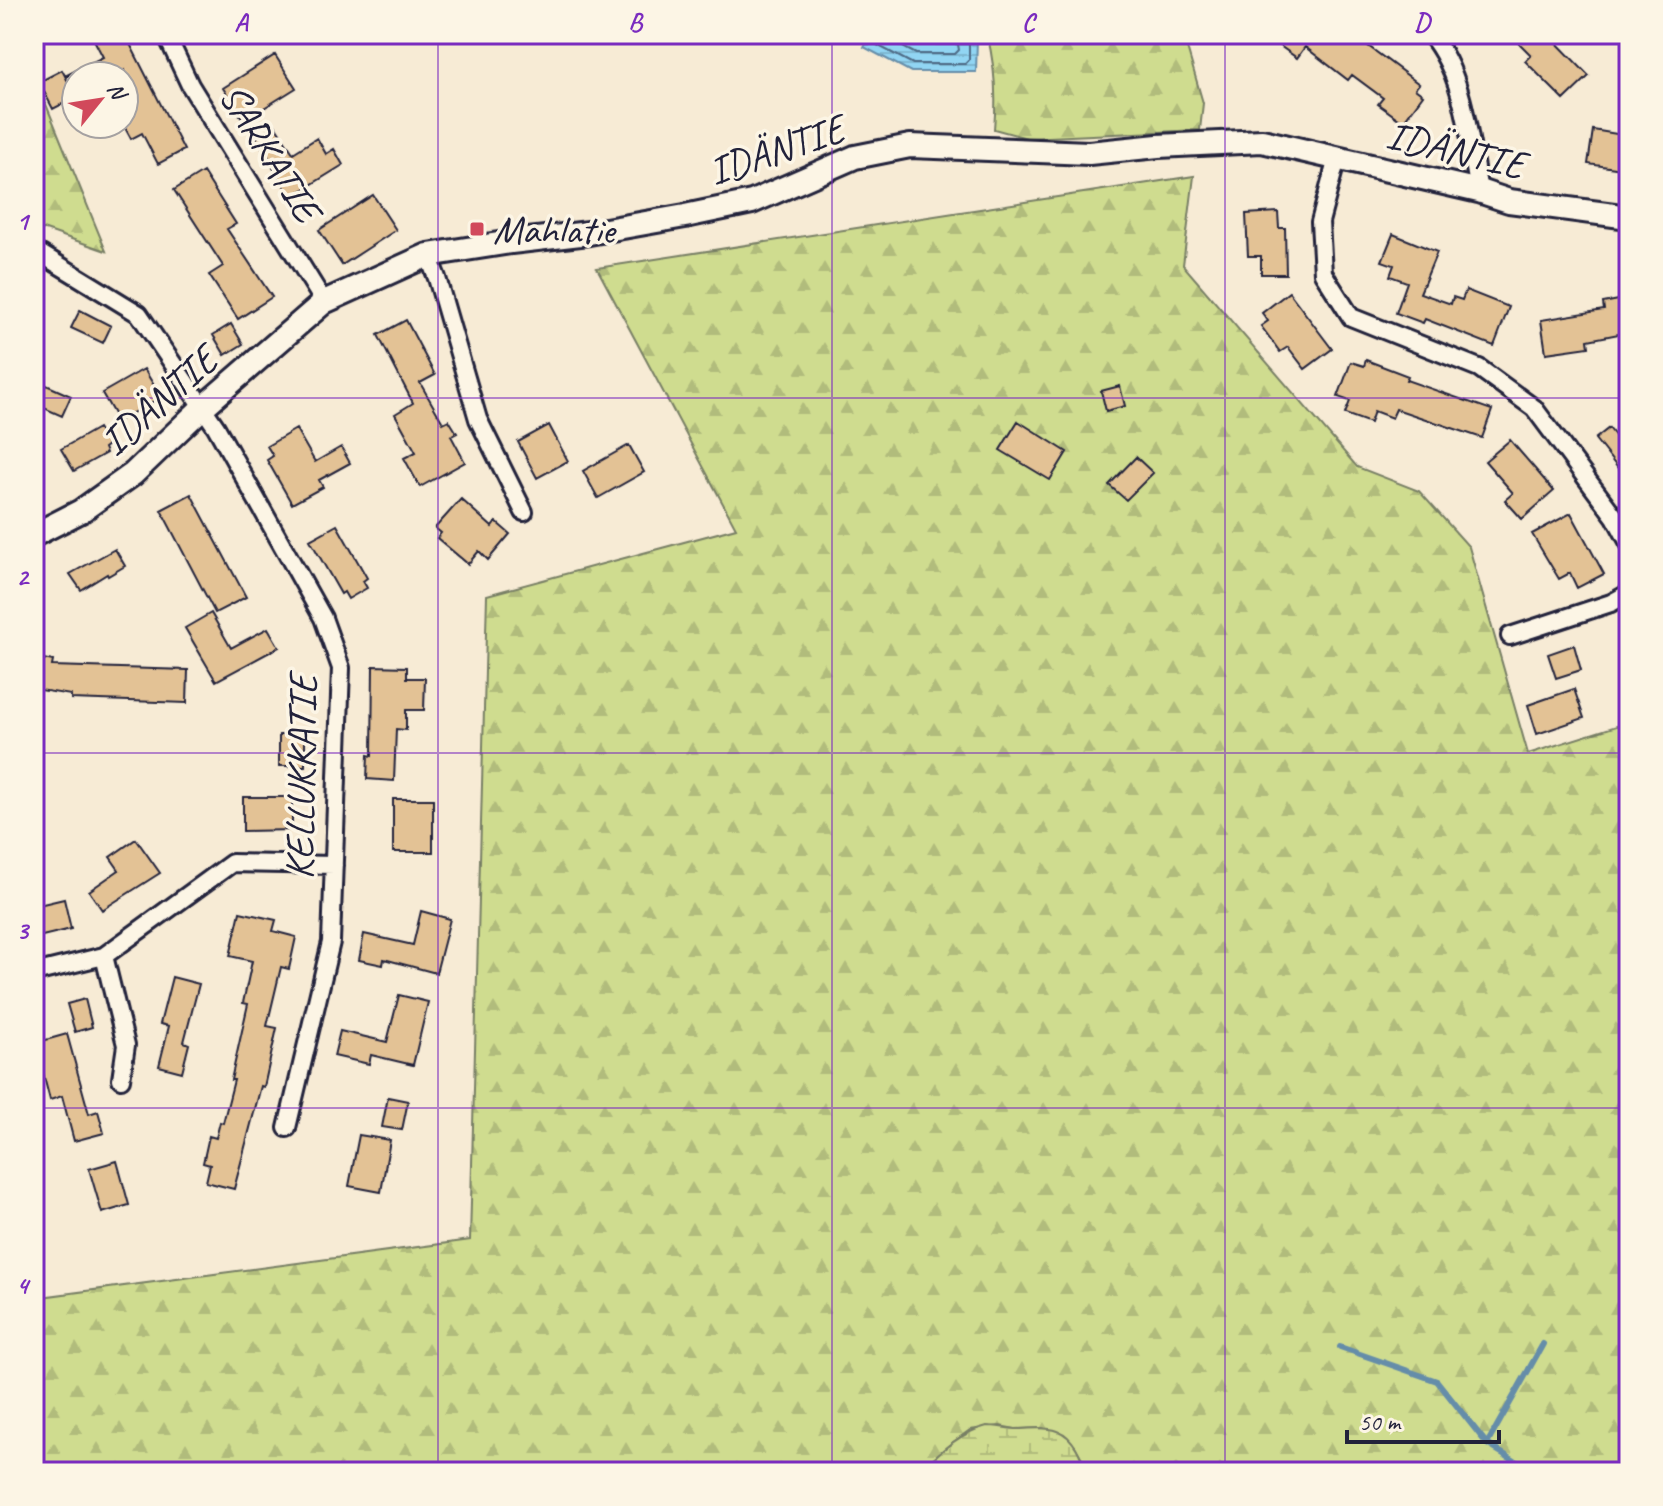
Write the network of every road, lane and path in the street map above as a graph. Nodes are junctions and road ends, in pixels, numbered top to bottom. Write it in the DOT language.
graph roads {
  1 [pos="166,34"];
  2 [pos="1430,34"];
  3 [pos="1337,158"];
  4 [pos="1479,191"];
  5 [pos="1629,217"];
  6 [pos="41,254"];
  7 [pos="428,255"];
  8 [pos="324,302"];
  9 [pos="203,407"];
  10 [pos="524,512"];
  11 [pos="34,535"];
  12 [pos="1629,543"];
  13 [pos="1629,593"];
  14 [pos="1510,636"];
  15 [pos="334,865"];
  16 [pos="104,956"];
  17 [pos="34,973"];
  18 [pos="121,1079"];
  19 [pos="287,1128"];
  1 -- 8 [label="street, SARKATIE"];
  2 -- 4 [label="street"];
  3 -- 4 [label="street, IDÄNTIE"];
  3 -- 7 [label="street, IDÄNTIE"];
  3 -- 12 [label="street"];
  4 -- 5 [label="street, IDÄNTIE"];
  6 -- 9 [label="street, KELLUKKATIE"];
  7 -- 8 [label="street, IDÄNTIE"];
  7 -- 10 [label="street"];
  8 -- 9 [label="street, IDÄNTIE"];
  9 -- 11 [label="street, IDÄNTIE"];
  9 -- 15 [label="street, KELLUKKATIE"];
  13 -- 14 [label="street"];
  15 -- 16 [label="street"];
  15 -- 19 [label="street, KELLUKKATIE"];
  16 -- 17 [label="street"];
  16 -- 18 [label="street"];
}
